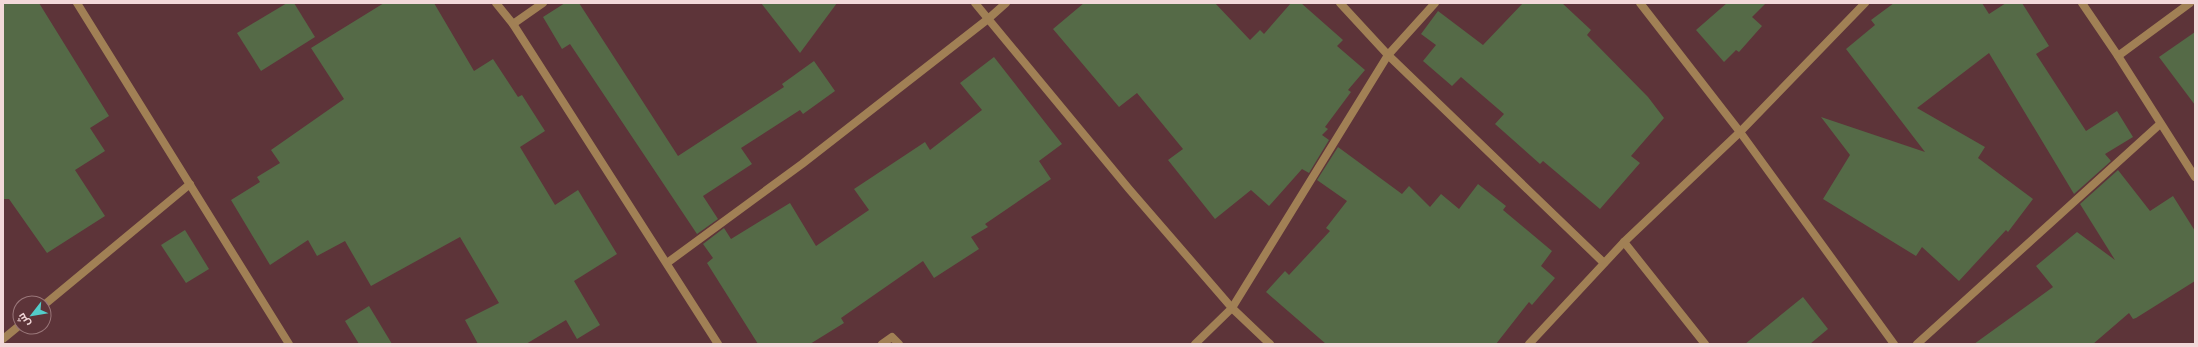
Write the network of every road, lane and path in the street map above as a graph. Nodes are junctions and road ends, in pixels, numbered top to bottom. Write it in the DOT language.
graph roads {
  1 [pos="77,3"];
  2 [pos="496,3"];
  3 [pos="543,3"];
  4 [pos="975,3"];
  5 [pos="1006,3"];
  6 [pos="1340,3"];
  7 [pos="1435,3"];
  8 [pos="1640,3"];
  9 [pos="1865,3"];
  10 [pos="2082,3"];
  11 [pos="2190,3"];
  12 [pos="988,19"];
  13 [pos="513,24"];
  14 [pos="1388,55"];
  15 [pos="2118,56"];
  16 [pos="2160,124"];
  17 [pos="1740,132"];
  18 [pos="2195,177"];
  19 [pos="190,184"];
  20 [pos="1624,242"];
  21 [pos="667,263"];
  22 [pos="1604,263"];
  23 [pos="52,298"];
  24 [pos="1232,308"];
  25 [pos="12,332"];
  26 [pos="3,339"];
  27 [pos="289,344"];
  28 [pos="718,344"];
  29 [pos="882,344"];
  30 [pos="899,344"];
  31 [pos="1195,344"];
  32 [pos="1270,344"];
  33 [pos="1529,344"];
  34 [pos="1705,344"];
  35 [pos="1894,344"];
  36 [pos="1917,344"];
  1 -- 19 [label="street"];
  2 -- 13 [label="street"];
  3 -- 13 [label="street"];
  4 -- 12 [label="street"];
  5 -- 12 [label="street"];
  6 -- 14 [label="street"];
  7 -- 14 [label="street"];
  8 -- 17 [label="street"];
  9 -- 17 [label="street"];
  10 -- 15 [label="street"];
  11 -- 15 [label="street"];
  12 -- 21 [label="street"];
  12 -- 24 [label="street"];
  13 -- 21 [label="street"];
  14 -- 22 [label="street"];
  14 -- 24 [label="street"];
  15 -- 16 [label="street"];
  16 -- 18 [label="street"];
  16 -- 36 [label="street"];
  17 -- 20 [label="street"];
  17 -- 35 [label="street"];
  19 -- 23 [label="street"];
  19 -- 27 [label="street"];
  20 -- 22 [label="street"];
  20 -- 34 [label="street"];
  21 -- 28 [label="street"];
  22 -- 33 [label="street"];
  24 -- 31 [label="street"];
  24 -- 32 [label="street"];
  25 -- 26 [label="street"];
  29 -- 30 [label="street"];
}
